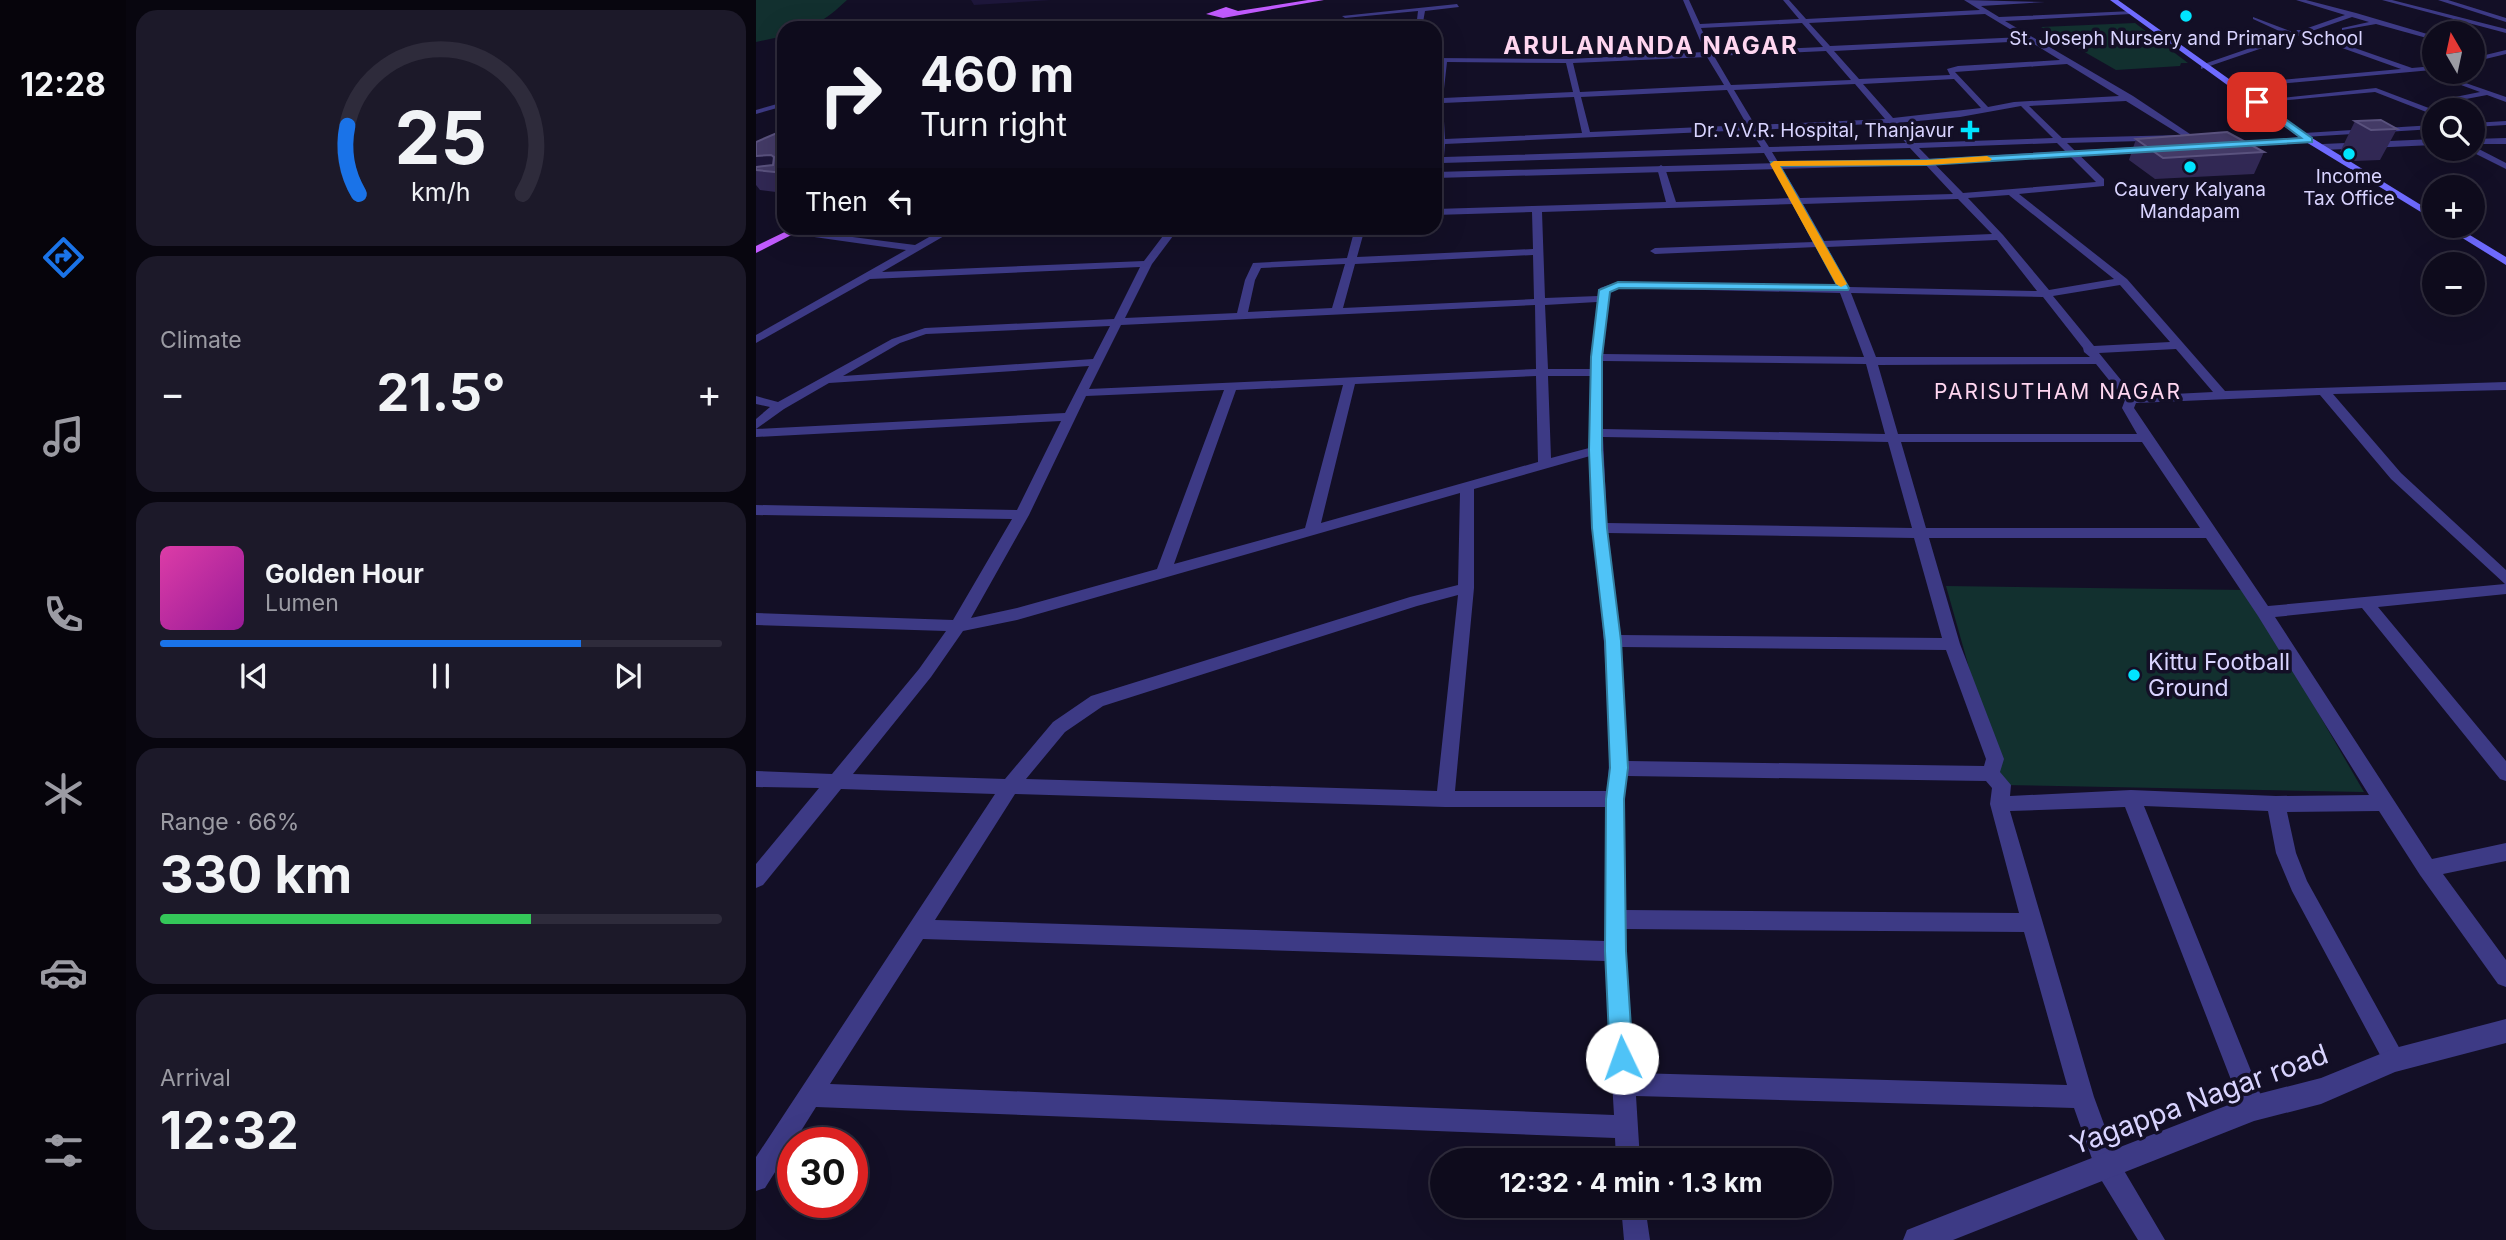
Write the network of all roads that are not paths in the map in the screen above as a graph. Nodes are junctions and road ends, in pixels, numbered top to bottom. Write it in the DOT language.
graph roads {
  1 [pos="1233,0"];
  2 [pos="1321,0"];
  3 [pos="1686,0"];
  4 [pos="1786,0"];
  5 [pos="2113,0"];
  6 [pos="2299,0"];
  7 [pos="2385,0"];
  8 [pos="2441,0"];
  9 [pos="1971,2"];
  10 [pos="2042,2"];
  11 [pos="1458,6"];
  12 [pos="1422,9"];
  13 [pos="1213,11"];
  14 [pos="1229,12"];
  15 [pos="1987,12"];
  16 [pos="2131,12"];
  17 [pos="2354,14"];
  18 [pos="2255,18"];
  19 [pos="1999,19"];
  20 [pos="2506,20"];
  21 [pos="1197,21"];
  22 [pos="1203,21"];
  23 [pos="1280,21"];
  24 [pos="1420,21"];
  25 [pos="1804,21"];
  26 [pos="2378,21"];
  27 [pos="1697,26"];
  28 [pos="2344,29"];
  29 [pos="2506,31"];
  30 [pos="2295,33"];
  31 [pos="2422,34"];
  32 [pos="2032,39"];
  33 [pos="1829,50"];
  34 [pos="2506,52"];
  35 [pos="2487,55"];
  36 [pos="1710,56"];
  37 [pos="1442,60"];
  38 [pos="1569,61"];
  39 [pos="2070,62"];
  40 [pos="2506,62"];
  41 [pos="2204,67"];
  42 [pos="2415,71"];
  43 [pos="2422,71"];
  44 [pos="1956,77"];
  45 [pos="1857,82"];
  46 [pos="2466,84"];
  47 [pos="2235,86"];
  48 [pos="1729,88"];
  49 [pos="2488,93"];
  50 [pos="1575,94"];
  51 [pos="2130,98"];
  52 [pos="2463,98"];
  53 [pos="2506,100"];
  54 [pos="1442,101"];
  55 [pos="2257,102"];
  56 [pos="2023,104"];
  57 [pos="777,106"];
  58 [pos="2422,109"];
  59 [pos="1987,110"];
  60 [pos="756,111"];
  61 [pos="1890,121"];
  62 [pos="2506,123"];
  63 [pos="2485,124"];
  64 [pos="1753,128"];
  65 [pos="2422,128"];
  66 [pos="1587,135"];
  67 [pos="2188,136"];
  68 [pos="2306,138"];
  69 [pos="2061,140"];
  70 [pos="2506,141"];
  71 [pos="1442,142"];
  72 [pos="2485,142"];
  73 [pos="2422,143"];
  74 [pos="1913,145"];
  75 [pos="2199,145"];
  76 [pos="2323,147"];
  77 [pos="1766,150"];
  78 [pos="2071,154"];
  79 [pos="2485,155"];
  80 [pos="1442,160"];
  81 [pos="1927,162"];
  82 [pos="1774,164"];
  83 [pos="2506,166"];
  84 [pos="1661,168"];
  85 [pos="1442,175"];
  86 [pos="2013,194"];
  87 [pos="1962,196"];
  88 [pos="1797,201"];
  89 [pos="1672,205"];
  90 [pos="1537,209"];
  91 [pos="2422,209"];
  92 [pos="1442,212"];
  93 [pos="777,235"];
  94 [pos="782,235"];
  95 [pos="832,235"];
  96 [pos="938,235"];
  97 [pos="1169,235"];
  98 [pos="1358,235"];
  99 [pos="2000,237"];
  100 [pos="2467,238"];
  101 [pos="756,243"];
  102 [pos="1818,245"];
  103 [pos="916,248"];
  104 [pos="756,250"];
  105 [pos="1655,251"];
  106 [pos="1539,253"];
  107 [pos="1350,261"];
  108 [pos="2506,262"];
  109 [pos="1147,264"];
  110 [pos="866,276"];
  111 [pos="2123,281"];
  112 [pos="1844,288"];
  113 [pos="2047,294"];
  114 [pos="1602,299"];
  115 [pos="1542,302"];
  116 [pos="1337,311"];
  117 [pos="1242,315"];
  118 [pos="1118,321"];
  119 [pos="756,340"];
  120 [pos="2180,345"];
  121 [pos="2092,355"];
  122 [pos="1597,357"];
  123 [pos="1871,361"];
  124 [pos="1097,362"];
  125 [pos="1543,372"];
  126 [pos="1597,373"];
  127 [pos="825,381"];
  128 [pos="1350,381"];
  129 [pos="2506,386"];
  130 [pos="1231,387"];
  131 [pos="1081,393"];
  132 [pos="2325,393"];
  133 [pos="2222,395"];
  134 [pos="756,400"];
  135 [pos="2131,400"];
  136 [pos="780,406"];
  137 [pos="1069,417"];
  138 [pos="756,425"];
  139 [pos="756,433"];
  140 [pos="1596,433"];
  141 [pos="1893,438"];
  142 [pos="2146,438"];
  143 [pos="1596,450"];
  144 [pos="1545,464"];
  145 [pos="1467,486"];
  146 [pos="756,510"];
  147 [pos="1022,515"];
  148 [pos="1312,528"];
  149 [pos="1600,528"];
  150 [pos="1920,533"];
  151 [pos="2211,533"];
  152 [pos="1164,571"];
  153 [pos="2506,579"];
  154 [pos="1466,588"];
  155 [pos="2506,589"];
  156 [pos="2366,602"];
  157 [pos="2264,612"];
  158 [pos="756,619"];
  159 [pos="958,626"];
  160 [pos="1613,641"];
  161 [pos="1952,644"];
  162 [pos="1619,768"];
  163 [pos="1990,774"];
  164 [pos="2506,774"];
  165 [pos="756,779"];
  166 [pos="833,782"];
  167 [pos="1011,785"];
  168 [pos="1445,799"];
  169 [pos="1615,799"];
  170 [pos="2132,799"];
  171 [pos="2384,803"];
  172 [pos="1999,804"];
  173 [pos="2276,804"];
  174 [pos="2506,852"];
  175 [pos="2427,869"];
  176 [pos="756,879"];
  177 [pos="1617,919"];
  178 [pos="2032,923"];
  179 [pos="917,929"];
  180 [pos="1615,951"];
  181 [pos="2506,977"];
  182 [pos="2506,1031"];
  183 [pos="2395,1060"];
  184 [pos="1623,1084"];
  185 [pos="810,1095"];
  186 [pos="2082,1097"];
  187 [pos="2254,1108"];
  188 [pos="1624,1127"];
  189 [pos="1627,1148"];
  190 [pos="2106,1164"];
  191 [pos="756,1179"];
  192 [pos="1634,1218"];
  193 [pos="1637,1240"];
  194 [pos="1917,1240"];
  195 [pos="2151,1240"];
  1 -- 13 [label="main road"];
  1 -- 14 [label="main road"];
  2 -- 14 [label="main road"];
  3 -- 27 [label="street"];
  4 -- 25 [label="street"];
  5 -- 16 [label="main road"];
  6 -- 17 [label="street"];
  7 -- 29 [label="street"];
  8 -- 20 [label="street"];
  9 -- 10 [label="street"];
  9 -- 15 [label="street"];
  11 -- 12 [label="street"];
  12 -- 23 [label="street"];
  12 -- 24 [label="street"];
  13 -- 14 [label="main road"];
  13 -- 21 [label="main road"];
  14 -- 22 [label="main road"];
  15 -- 19 [label="street"];
  15 -- 25 [label="street"];
  16 -- 19 [label="street"];
  16 -- 41 [label="main road"];
  17 -- 26 [label="street"];
  17 -- 30 [label="street"];
  18 -- 30 [label="street"];
  19 -- 32 [label="street"];
  25 -- 27 [label="street"];
  25 -- 33 [label="street"];
  26 -- 28 [label="street"];
  26 -- 31 [label="street"];
  27 -- 36 [label="street"];
  30 -- 41 [label="street"];
  30 -- 42 [label="street"];
  32 -- 33 [label="street"];
  32 -- 39 [label="street"];
  33 -- 36 [label="street"];
  33 -- 45 [label="street"];
  34 -- 35 [label="street"];
  35 -- 40 [label="street"];
  36 -- 38 [label="street"];
  36 -- 48 [label="street"];
  37 -- 38 [label="street"];
  38 -- 50 [label="street"];
  39 -- 44 [label="street"];
  39 -- 51 [label="street"];
  41 -- 47 [label="main road"];
  42 -- 43 [label="street"];
  42 -- 47 [label="street"];
  44 -- 45 [label="street"];
  44 -- 59 [label="street"];
  45 -- 48 [label="street"];
  45 -- 61 [label="street"];
  46 -- 49 [label="street"];
  47 -- 55 [label="main road"];
  48 -- 50 [label="street"];
  48 -- 64 [label="street"];
  49 -- 52 [label="street"];
  49 -- 53 [label="street"];
  50 -- 54 [label="street"];
  50 -- 66 [label="street"];
  51 -- 56 [label="street"];
  51 -- 67 [label="street"];
  55 -- 58 [label="street"];
  55 -- 68 [label="main road"];
  56 -- 59 [label="street"];
  56 -- 69 [label="street"];
  57 -- 60 [label="street"];
  59 -- 61 [label="street"];
  61 -- 64 [label="street"];
  61 -- 74 [label="street"];
  62 -- 63 [label="street"];
  64 -- 66 [label="street"];
  64 -- 77 [label="street"];
  65 -- 68 [label="street"];
  66 -- 71 [label="street"];
  67 -- 69 [label="street"];
  67 -- 75 [label="street"];
  68 -- 75 [label="street"];
  68 -- 76 [label="main road"];
  69 -- 74 [label="street"];
  69 -- 78 [label="street"];
  70 -- 72 [label="street"];
  73 -- 76 [label="street"];
  74 -- 77 [label="street"];
  74 -- 81 [label="street"];
  75 -- 78 [label="street"];
  76 -- 91 [label="main road"];
  77 -- 80 [label="street"];
  77 -- 82 [label="street"];
  78 -- 81 [label="street"];
  78 -- 86 [label="street"];
  79 -- 83 [label="street"];
  81 -- 82 [label="street"];
  81 -- 87 [label="street"];
  82 -- 84 [label="street"];
  82 -- 88 [label="street"];
  84 -- 85 [label="street"];
  84 -- 89 [label="street"];
  86 -- 87 [label="street"];
  86 -- 111 [label="street"];
  87 -- 88 [label="street"];
  87 -- 99 [label="street"];
  88 -- 89 [label="street"];
  88 -- 102 [label="street"];
  89 -- 90 [label="street"];
  90 -- 92 [label="street"];
  90 -- 106 [label="street"];
  93 -- 101 [label="main road"];
  94 -- 104 [label="main road"];
  95 -- 103 [label="street"];
  96 -- 103 [label="street"];
  97 -- 109 [label="street"];
  98 -- 107 [label="street"];
  99 -- 102 [label="street"];
  99 -- 113 [label="street"];
  100 -- 108 [label="main road"];
  102 -- 105 [label="street"];
  102 -- 112 [label="street"];
  103 -- 110 [label="street"];
  106 -- 107 [label="street"];
  106 -- 115 [label="street"];
  107 -- 116 [label="street"];
  107 -- 117 [label="street"];
  109 -- 110 [label="street"];
  109 -- 118 [label="street"];
  110 -- 119 [label="street"];
  111 -- 113 [label="street"];
  111 -- 120 [label="street"];
  112 -- 113 [label="street"];
  112 -- 114 [label="street"];
  112 -- 123 [label="street"];
  113 -- 121 [label="street"];
  114 -- 115 [label="street"];
  114 -- 122 [label="street"];
  115 -- 116 [label="street"];
  115 -- 125 [label="street"];
  116 -- 117 [label="street"];
  117 -- 118 [label="street"];
  118 -- 124 [label="street"];
  118 -- 127 [label="street"];
  120 -- 121 [label="street"];
  120 -- 133 [label="street"];
  121 -- 123 [label="street"];
  121 -- 135 [label="street"];
  122 -- 123 [label="street"];
  122 -- 126 [label="street"];
  123 -- 141 [label="street"];
  124 -- 127 [label="street"];
  124 -- 131 [label="street"];
  125 -- 126 [label="street"];
  125 -- 128 [label="street"];
  125 -- 144 [label="street"];
  126 -- 140 [label="street"];
  127 -- 136 [label="street"];
  128 -- 130 [label="street"];
  128 -- 148 [label="street"];
  129 -- 132 [label="street"];
  130 -- 131 [label="street"];
  130 -- 152 [label="street"];
  131 -- 137 [label="street"];
  132 -- 133 [label="street"];
  132 -- 153 [label="street"];
  133 -- 135 [label="street"];
  134 -- 136 [label="street"];
  135 -- 142 [label="street"];
  136 -- 138 [label="street"];
  137 -- 139 [label="street"];
  137 -- 147 [label="street"];
  140 -- 141 [label="street"];
  140 -- 143 [label="street"];
  141 -- 142 [label="street"];
  141 -- 150 [label="street"];
  142 -- 151 [label="street"];
  143 -- 144 [label="street"];
  143 -- 149 [label="street"];
  144 -- 145 [label="street"];
  145 -- 148 [label="street"];
  145 -- 154 [label="street"];
  146 -- 147 [label="street"];
  147 -- 159 [label="street"];
  148 -- 152 [label="street"];
  149 -- 150 [label="street"];
  149 -- 160 [label="street"];
  150 -- 151 [label="street"];
  150 -- 161 [label="street"];
  151 -- 157 [label="street"];
  152 -- 159 [label="street"];
  154 -- 167 [label="street"];
  154 -- 168 [label="street"];
  155 -- 156 [label="street"];
  156 -- 157 [label="street"];
  156 -- 164 [label="street"];
  157 -- 171 [label="street"];
  158 -- 159 [label="street"];
  159 -- 166 [label="street"];
  160 -- 161 [label="street"];
  160 -- 162 [label="street"];
  161 -- 163 [label="street"];
  162 -- 163 [label="street"];
  162 -- 169 [label="street"];
  163 -- 172 [label="street"];
  165 -- 166 [label="street"];
  166 -- 167 [label="street"];
  166 -- 176 [label="street"];
  167 -- 168 [label="street"];
  167 -- 179 [label="street"];
  168 -- 169 [label="street"];
  169 -- 177 [label="street"];
  170 -- 172 [label="street"];
  170 -- 173 [label="street"];
  170 -- 187 [label="street"];
  171 -- 173 [label="street"];
  171 -- 175 [label="street"];
  172 -- 178 [label="street"];
  173 -- 183 [label="street"];
  174 -- 175 [label="street"];
  175 -- 181 [label="street"];
  177 -- 178 [label="street"];
  177 -- 180 [label="street"];
  178 -- 186 [label="street"];
  179 -- 180 [label="street"];
  179 -- 185 [label="street"];
  180 -- 184 [label="street"];
  182 -- 183 [label="street, Yagappa Nagar road"];
  183 -- 187 [label="street, Yagappa Nagar road"];
  184 -- 186 [label="street"];
  184 -- 188 [label="street"];
  185 -- 188 [label="street"];
  185 -- 191 [label="street"];
  186 -- 190 [label="street"];
  187 -- 190 [label="street, Yagappa Nagar road"];
  188 -- 189 [label="street"];
  190 -- 194 [label="street, Yagappa Nagar road"];
  190 -- 195 [label="street"];
  192 -- 193 [label="street"];
}
